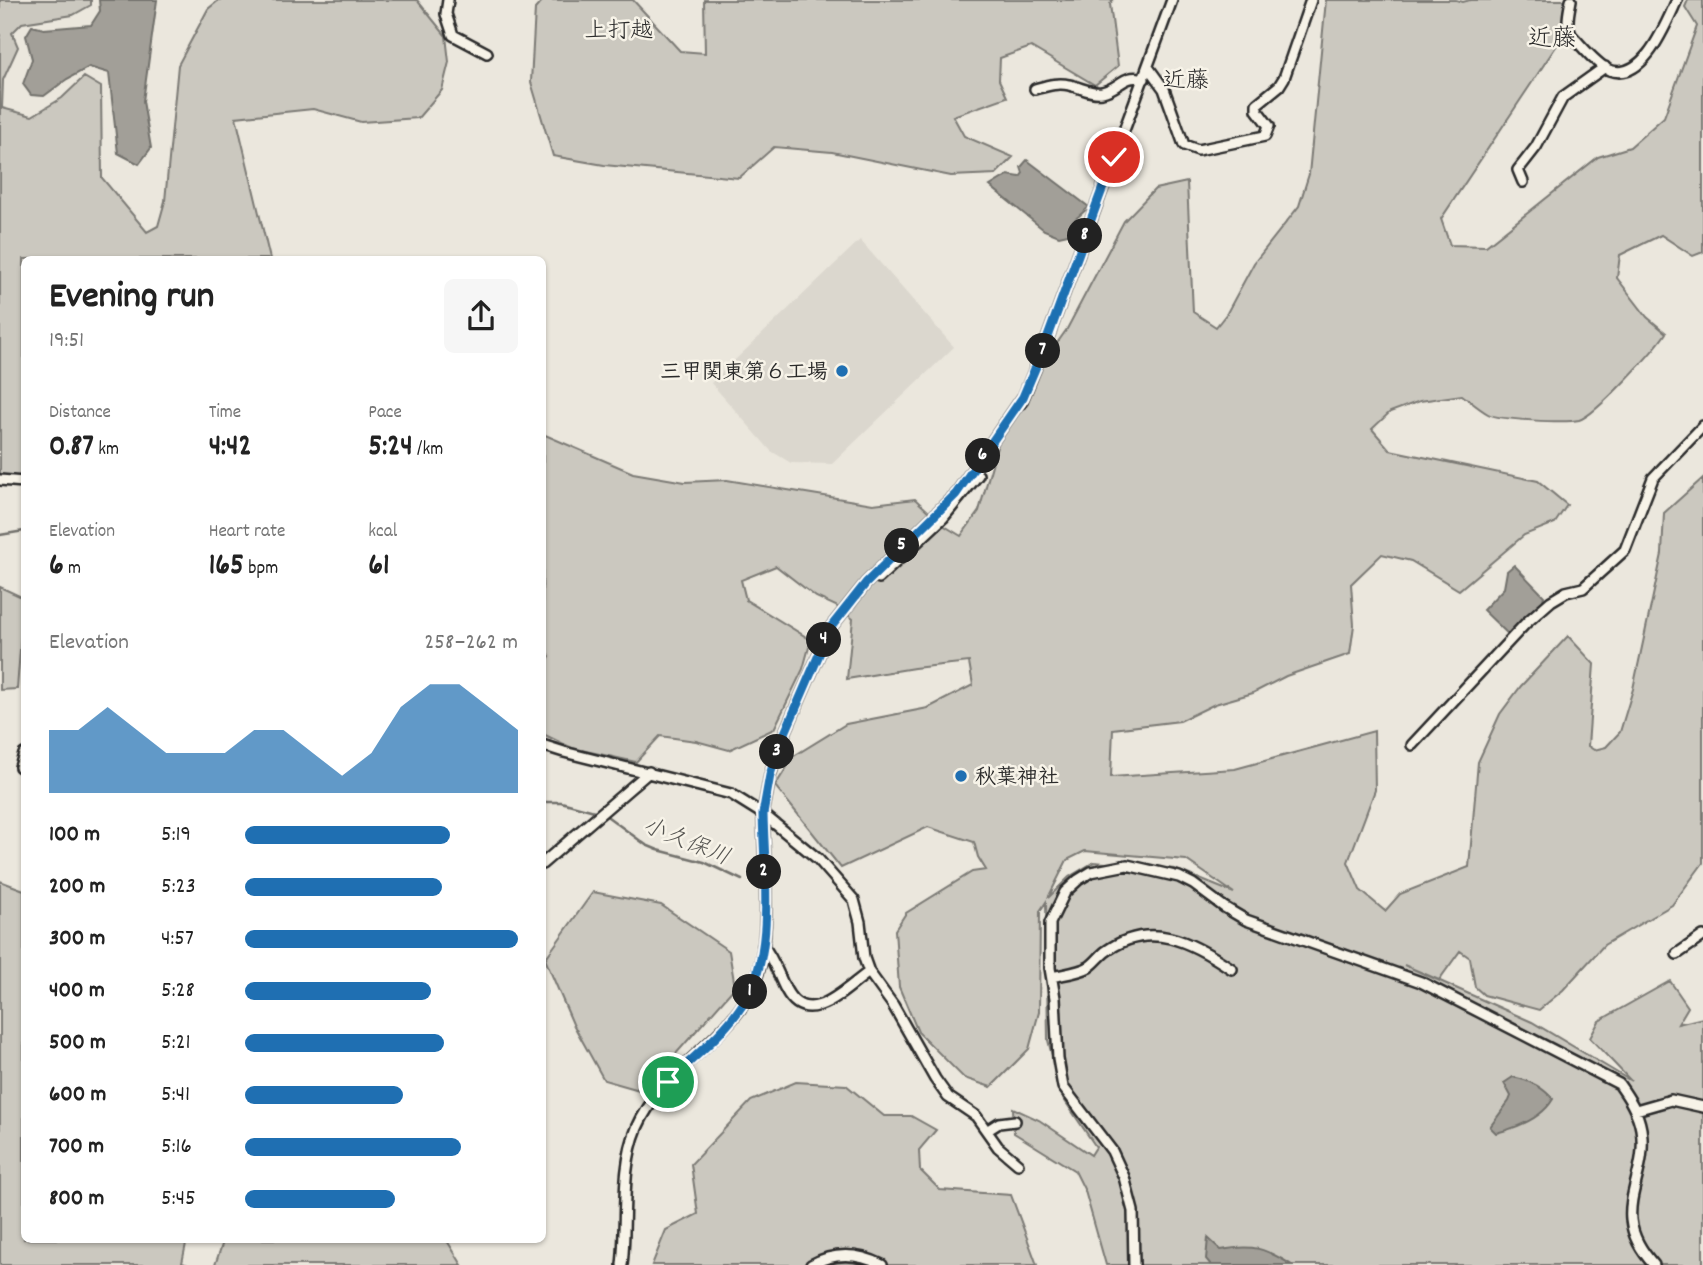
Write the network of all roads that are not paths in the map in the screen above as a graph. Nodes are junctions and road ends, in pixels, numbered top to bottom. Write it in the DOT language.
graph roads {
  1 [pos="448,0"];
  2 [pos="1172,0"];
  3 [pos="1311,0"];
  4 [pos="1571,0"];
  5 [pos="1677,0"];
  6 [pos="487,53"];
  7 [pos="1148,67"];
  8 [pos="1605,67"];
  9 [pos="1144,79"];
  10 [pos="1035,89"];
  11 [pos="1522,183"];
  12 [pos="1703,426"];
  13 [pos="0,480"];
  14 [pos="21,482"];
  15 [pos="546,745"];
  16 [pos="1412,745"];
  17 [pos="21,764"];
  18 [pos="20,768"];
  19 [pos="649,772"];
  20 [pos="763,814"];
  21 [pos="546,861"];
  22 [pos="1703,936"];
  23 [pos="763,946"];
  24 [pos="1678,954"];
  25 [pos="1232,969"];
  26 [pos="869,972"];
  27 [pos="1052,977"];
  28 [pos="1703,1107"];
  29 [pos="1636,1110"];
  30 [pos="1015,1121"];
  31 [pos="988,1130"];
  32 [pos="1018,1164"];
  33 [pos="622,1265"];
  34 [pos="811,1265"];
  35 [pos="882,1265"];
  36 [pos="1134,1265"];
  37 [pos="1654,1265"];
  1 -- 6 [label="street"];
  2 -- 7 [label="street"];
  3 -- 7 [label="street"];
  4 -- 8 [label="street"];
  5 -- 8 [label="street"];
  7 -- 9 [label="street"];
  8 -- 11 [label="street"];
  9 -- 10 [label="street"];
  9 -- 20 [label="street"];
  12 -- 16 [label="street"];
  13 -- 14 [label="street"];
  15 -- 19 [label="street"];
  17 -- 18 [label="street"];
  19 -- 20 [label="street"];
  19 -- 21 [label="street"];
  20 -- 23 [label="street"];
  20 -- 26 [label="street"];
  22 -- 24 [label="street"];
  23 -- 26 [label="street"];
  23 -- 33 [label="street"];
  25 -- 27 [label="street"];
  26 -- 31 [label="street"];
  27 -- 29 [label="street"];
  27 -- 36 [label="street"];
  28 -- 29 [label="street"];
  29 -- 37 [label="street"];
  30 -- 31 [label="street"];
  31 -- 32 [label="street"];
  34 -- 35 [label="street"];
}
